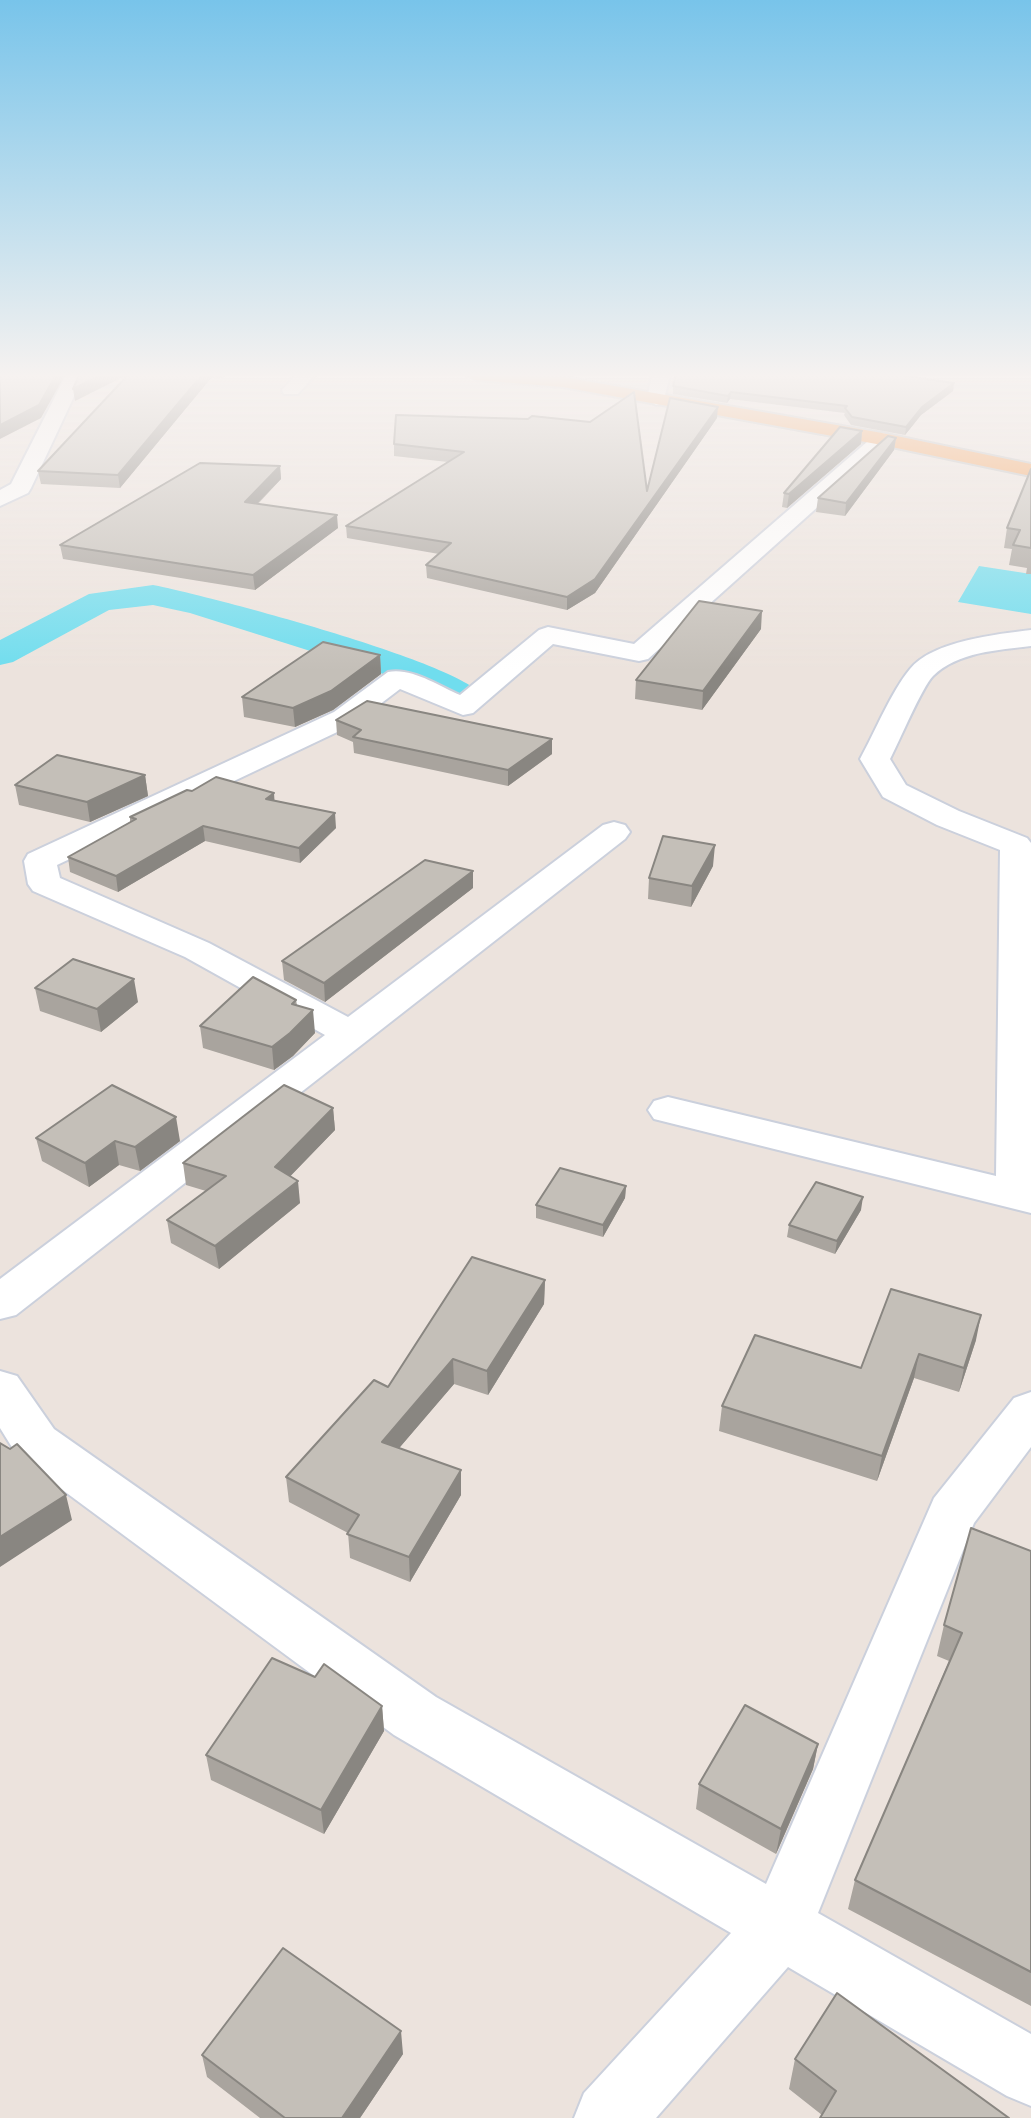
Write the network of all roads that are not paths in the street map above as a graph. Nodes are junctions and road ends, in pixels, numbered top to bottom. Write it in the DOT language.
graph roads {
  1 [pos="27,474"];
  2 [pos="842,474"];
  3 [pos="0,499"];
  4 [pos="1031,638"];
  5 [pos="614,832"];
  6 [pos="351,1034"];
  7 [pos="668,1110"];
  8 [pos="1024,1197"];
  9 [pos="0,1303"];
  10 [pos="0,1389"];
  11 [pos="1031,1411"];
  12 [pos="780,1927"];
  13 [pos="1031,2072"];
  14 [pos="608,2118"];
  1 -- 3 [label="street"];
  2 -- 6 [label="street"];
  4 -- 8 [label="street"];
  5 -- 6 [label="street"];
  6 -- 9 [label="street"];
  7 -- 8 [label="street"];
  10 -- 12 [label="street"];
  11 -- 12 [label="street"];
  12 -- 13 [label="street"];
  12 -- 14 [label="street"];
}
